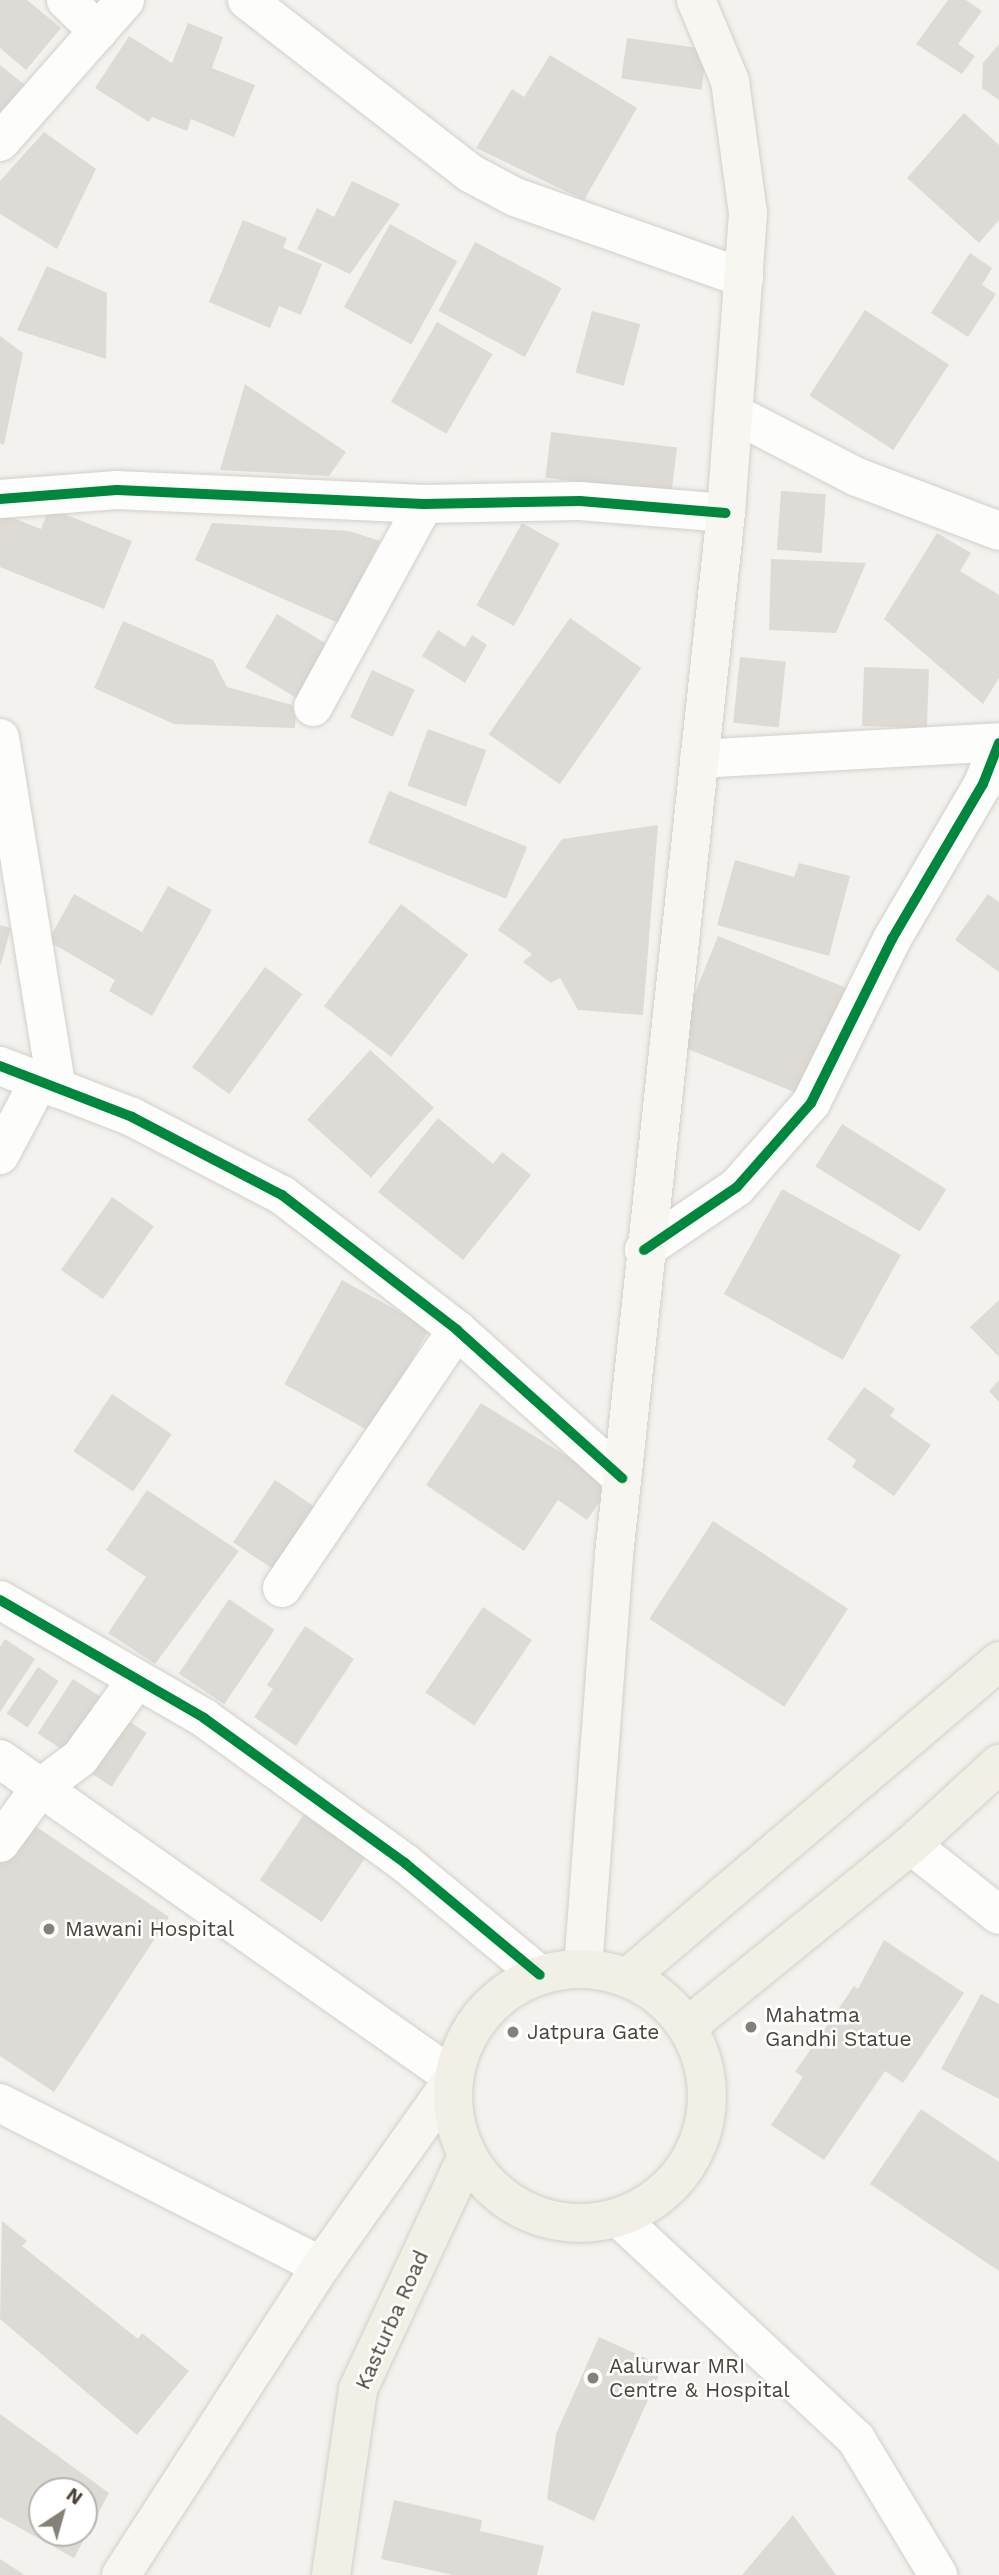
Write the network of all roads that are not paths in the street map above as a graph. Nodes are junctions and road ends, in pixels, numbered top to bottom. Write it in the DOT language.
graph roads {
  1 [pos="66,0"];
  2 [pos="125,0"];
  3 [pos="247,0"];
  4 [pos="696,0"];
  5 [pos="98,31"];
  6 [pos="0,142"];
  7 [pos="744,278"];
  8 [pos="736,414"];
  9 [pos="0,499"];
  10 [pos="424,504"];
  11 [pos="726,513"];
  12 [pos="999,531"];
  13 [pos="313,707"];
  14 [pos="0,738"];
  15 [pos="999,742"];
  16 [pos="699,760"];
  17 [pos="0,1066"];
  18 [pos="48,1085"];
  19 [pos="0,1155"];
  20 [pos="644,1250"];
  21 [pos="457,1330"];
  22 [pos="622,1478"];
  23 [pos="282,1588"];
  24 [pos="0,1600"];
  25 [pos="999,1661"];
  26 [pos="135,1682"];
  27 [pos="0,1759"];
  28 [pos="999,1764"];
  29 [pos="40,1788"];
  30 [pos="0,1843"];
  31 [pos="911,1845"];
  32 [pos="999,1915"];
  33 [pos="583,1968"];
  34 [pos="540,1975"];
  35 [pos="627,1978"];
  36 [pos="687,2027"];
  37 [pos="454,2078"];
  38 [pos="0,2103"];
  39 [pos="467,2155"];
  40 [pos="619,2218"];
  41 [pos="321,2266"];
  42 [pos="121,2575"];
  43 [pos="331,2575"];
  44 [pos="938,2575"];
  1 -- 5 [label="street"];
  2 -- 5 [label="street"];
  3 -- 7 [label="street"];
  4 -- 7 [label="main road"];
  5 -- 6 [label="street"];
  7 -- 8 [label="main road"];
  8 -- 11 [label="main road"];
  8 -- 12 [label="street"];
  9 -- 10 [label="street"];
  10 -- 11 [label="street"];
  10 -- 13 [label="street"];
  11 -- 16 [label="main road"];
  14 -- 18 [label="street"];
  15 -- 16 [label="street"];
  15 -- 20 [label="street"];
  16 -- 20 [label="main road"];
  17 -- 18 [label="street"];
  18 -- 19 [label="street"];
  18 -- 21 [label="street"];
  20 -- 22 [label="main road"];
  21 -- 22 [label="street"];
  21 -- 23 [label="street"];
  22 -- 33 [label="main road"];
  24 -- 26 [label="street"];
  25 -- 35 [label="main road"];
  26 -- 29 [label="street"];
  26 -- 34 [label="street"];
  27 -- 29 [label="street"];
  28 -- 31 [label="main road"];
  29 -- 30 [label="street"];
  29 -- 37 [label="street"];
  31 -- 32 [label="street"];
  31 -- 36 [label="main road"];
  33 -- 34 [label="main road"];
  33 -- 35 [label="main road"];
  34 -- 37 [label="main road"];
  35 -- 36 [label="main road"];
  36 -- 40 [label="main road"];
  37 -- 39 [label="main road"];
  37 -- 41 [label="main road"];
  38 -- 41 [label="street"];
  39 -- 40 [label="main road"];
  39 -- 43 [label="main road, Kasturba Road"];
  40 -- 44 [label="street"];
  41 -- 42 [label="main road"];
}
